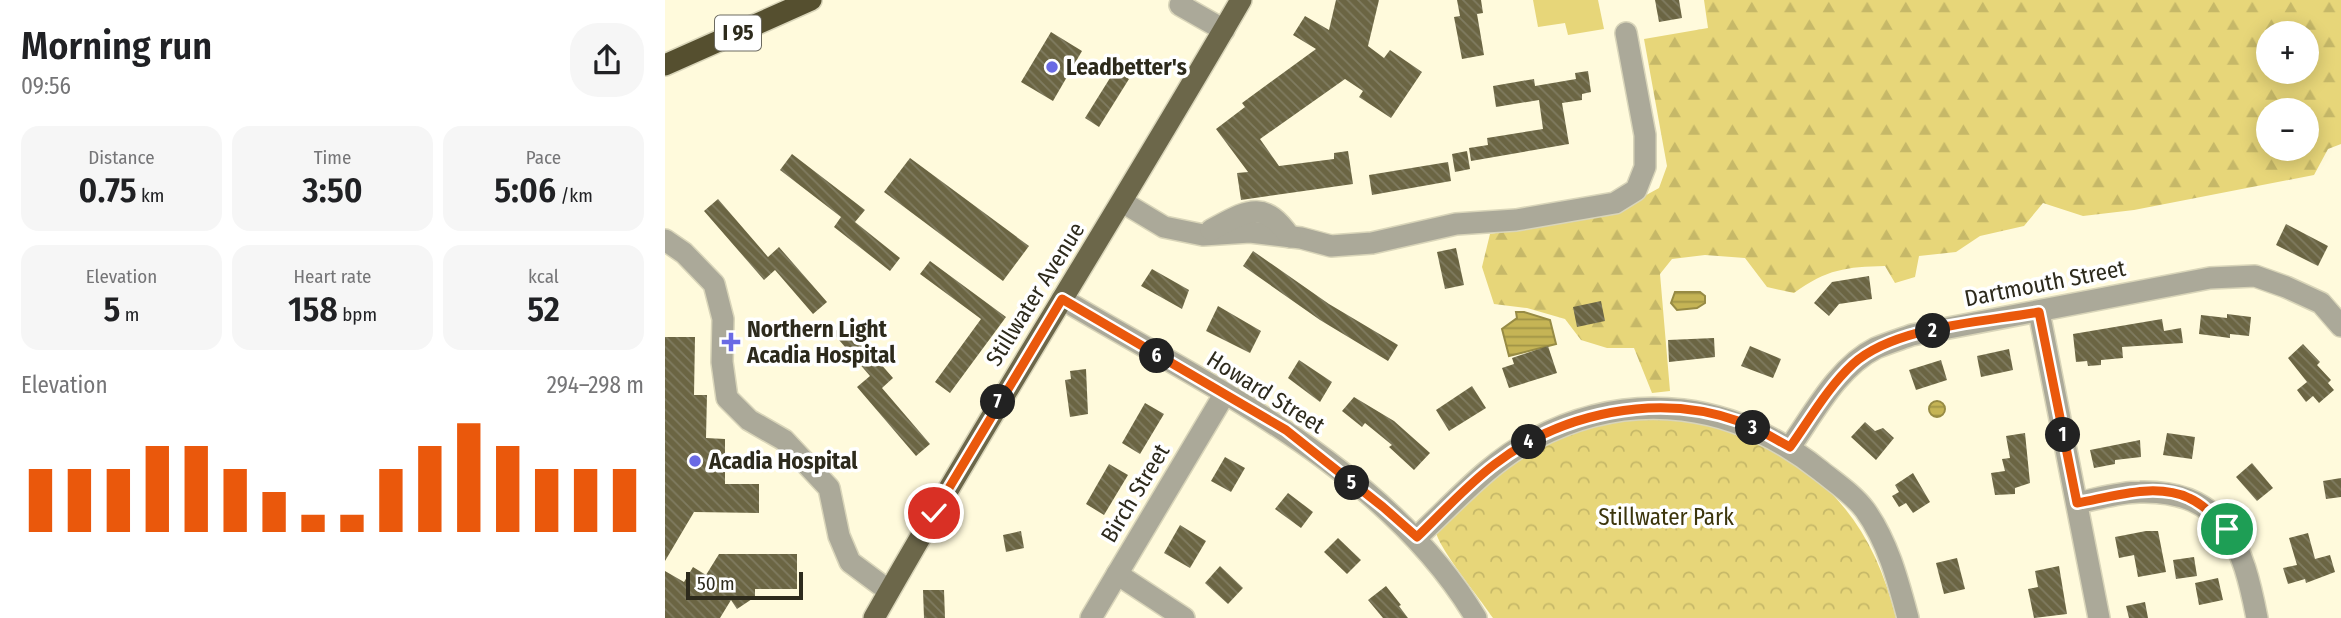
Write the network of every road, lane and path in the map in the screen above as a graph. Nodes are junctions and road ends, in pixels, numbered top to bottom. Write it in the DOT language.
graph roads {
  1 [pos="811,0"];
  2 [pos="1183,0"];
  3 [pos="1241,0"];
  4 [pos="1224,30"];
  5 [pos="1626,33"];
  6 [pos="665,65"];
  7 [pos="1123,203"];
  8 [pos="665,240"];
  9 [pos="1062,299"];
  10 [pos="2039,312"];
  11 [pos="2341,326"];
  12 [pos="1224,395"];
  13 [pos="1790,447"];
  14 [pos="2077,503"];
  15 [pos="1417,537"];
  16 [pos="1117,574"];
  17 [pos="889,592"];
  18 [pos="874,618"];
  19 [pos="1091,618"];
  20 [pos="1184,618"];
  21 [pos="1476,618"];
  22 [pos="1908,618"];
  23 [pos="2098,618"];
  24 [pos="2257,618"];
  1 -- 6 [label="highway, I 95"];
  2 -- 4 [label="street"];
  3 -- 4 [label="main road, Stillwater Avenue"];
  4 -- 7 [label="main road, Stillwater Avenue"];
  5 -- 7 [label="street"];
  7 -- 9 [label="main road, Stillwater Avenue"];
  8 -- 17 [label="street"];
  9 -- 12 [label="street, Howard Street"];
  9 -- 17 [label="main road, Stillwater Avenue"];
  10 -- 11 [label="street, Dartmouth Street"];
  10 -- 13 [label="street, Dartmouth Street"];
  10 -- 14 [label="street"];
  12 -- 15 [label="street, Howard Street"];
  12 -- 16 [label="street, Birch Street"];
  13 -- 15 [label="street"];
  13 -- 22 [label="street"];
  14 -- 23 [label="street"];
  14 -- 24 [label="street"];
  15 -- 21 [label="street, Howard Street"];
  16 -- 19 [label="street, Birch Street"];
  16 -- 20 [label="street"];
  17 -- 18 [label="main road, Stillwater Avenue"];
}
